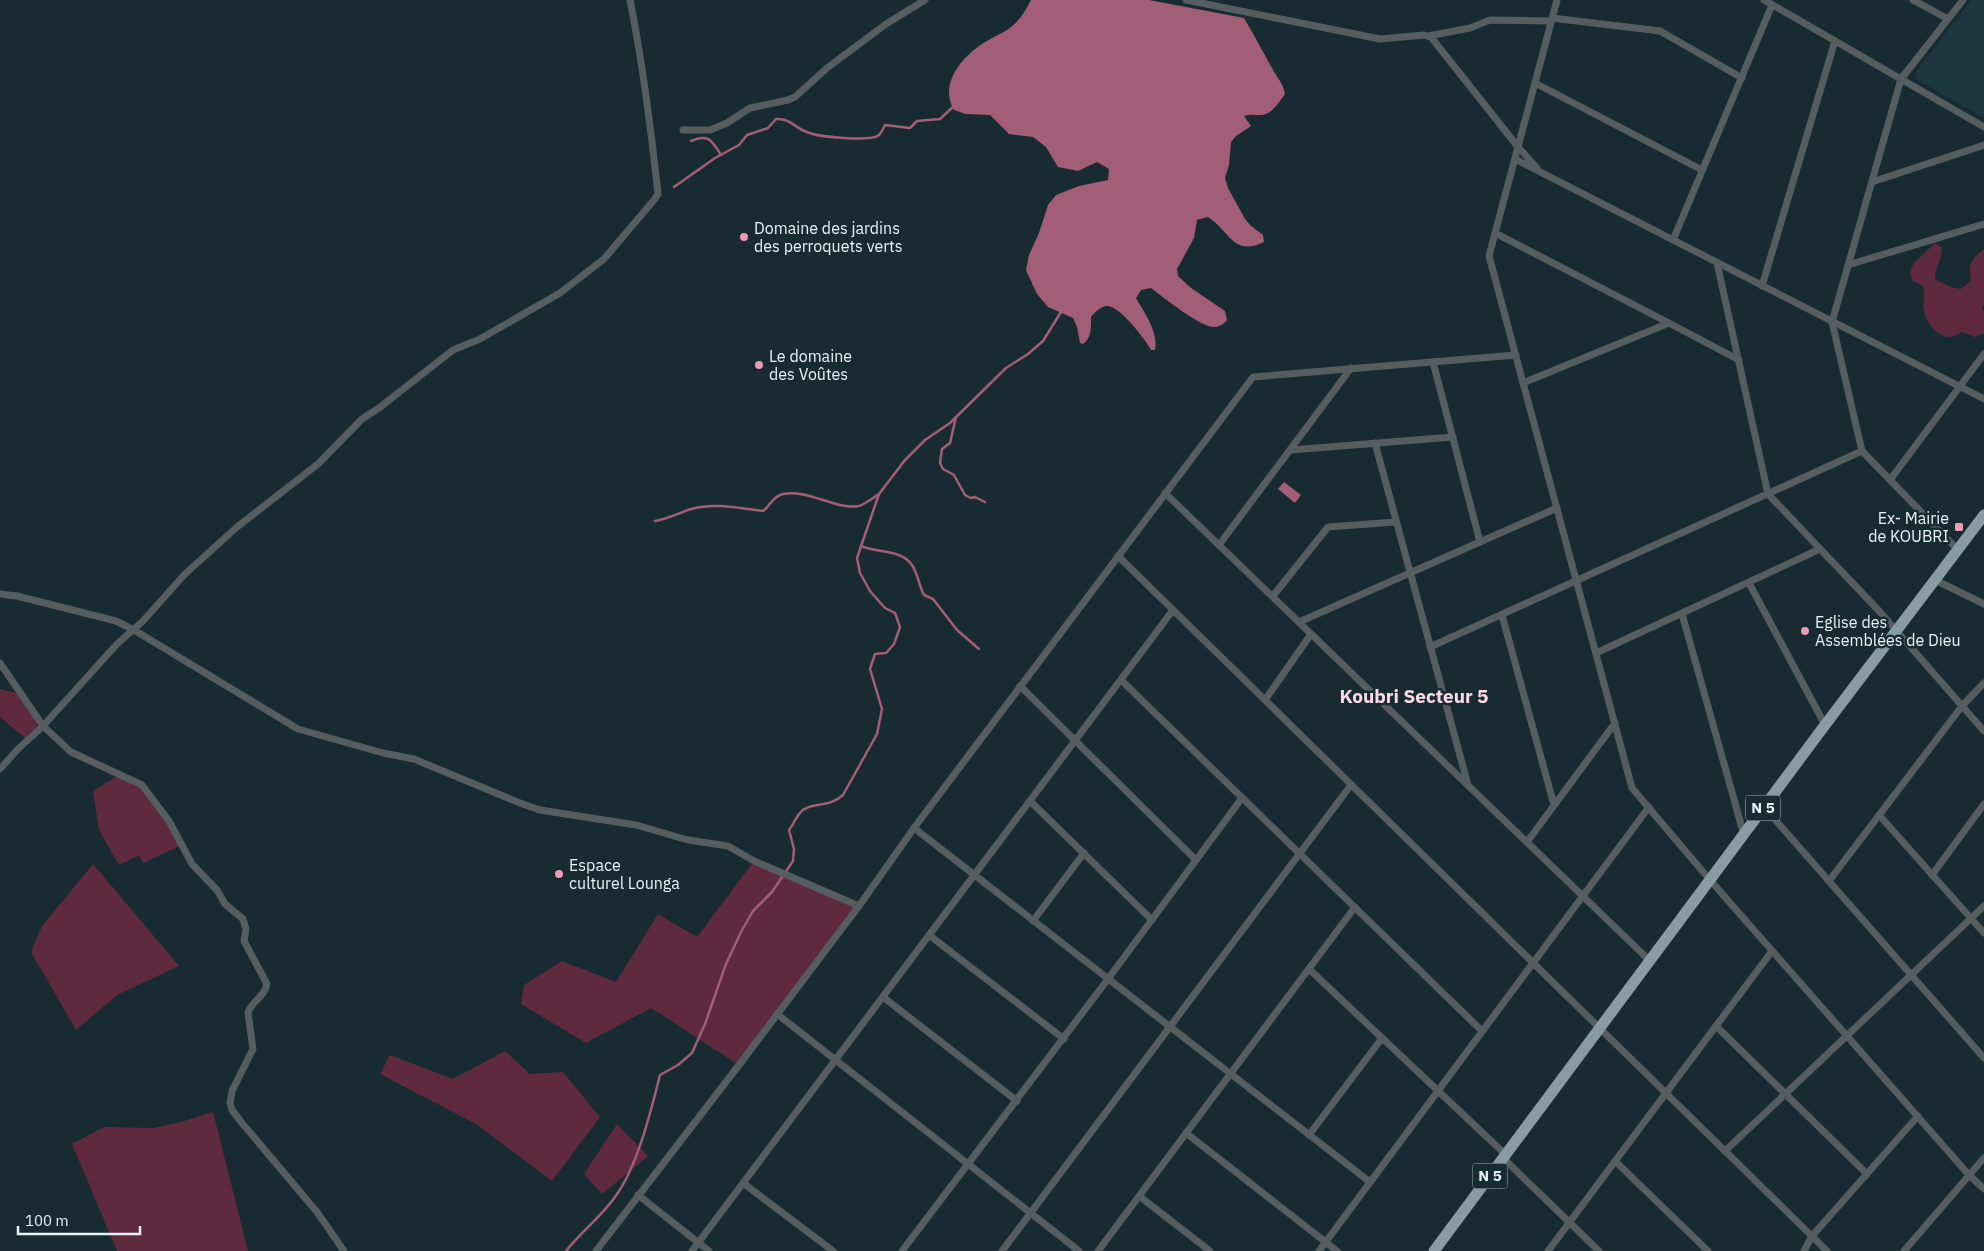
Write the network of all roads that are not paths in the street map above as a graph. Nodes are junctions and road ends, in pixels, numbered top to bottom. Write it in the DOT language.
graph roads {
  1 [pos="630,0"];
  2 [pos="925,0"];
  3 [pos="1186,0"];
  4 [pos="1557,0"];
  5 [pos="1764,0"];
  6 [pos="1913,0"];
  7 [pos="1963,0"];
  8 [pos="1772,5"];
  9 [pos="1552,19"];
  10 [pos="1948,19"];
  11 [pos="1428,36"];
  12 [pos="1835,40"];
  13 [pos="1742,78"];
  14 [pos="1901,79"];
  15 [pos="1535,83"];
  16 [pos="1984,127"];
  17 [pos="683,130"];
  18 [pos="1984,145"];
  19 [pos="1518,148"];
  20 [pos="1515,159"];
  21 [pos="1702,170"];
  22 [pos="1540,172"];
  23 [pos="1872,182"];
  24 [pos="1984,225"];
  25 [pos="1495,233"];
  26 [pos="1673,240"];
  27 [pos="1717,263"];
  28 [pos="1848,265"];
  29 [pos="1762,286"];
  30 [pos="1832,322"];
  31 [pos="1669,323"];
  32 [pos="1516,354"];
  33 [pos="1984,354"];
  34 [pos="1739,360"];
  35 [pos="1433,362"];
  36 [pos="1351,368"];
  37 [pos="1523,383"];
  38 [pos="1960,387"];
  39 [pos="1984,400"];
  40 [pos="1452,437"];
  41 [pos="1375,443"];
  42 [pos="1291,450"];
  43 [pos="1862,451"];
  44 [pos="1890,480"];
  45 [pos="1165,493"];
  46 [pos="1768,494"];
  47 [pos="1557,508"];
  48 [pos="1984,515"];
  49 [pos="1396,522"];
  50 [pos="1480,542"];
  51 [pos="1219,545"];
  52 [pos="1820,549"];
  53 [pos="1958,550"];
  54 [pos="1118,556"];
  55 [pos="1410,573"];
  56 [pos="1935,580"];
  57 [pos="1577,581"];
  58 [pos="1749,584"];
  59 [pos="0,594"];
  60 [pos="1272,596"];
  61 [pos="1984,604"];
  62 [pos="1173,610"];
  63 [pos="1502,614"];
  64 [pos="1682,614"];
  65 [pos="1299,622"];
  66 [pos="134,630"];
  67 [pos="1896,631"];
  68 [pos="1311,634"];
  69 [pos="1430,646"];
  70 [pos="1596,653"];
  71 [pos="0,664"];
  72 [pos="1120,680"];
  73 [pos="1984,683"];
  74 [pos="1020,686"];
  75 [pos="1265,700"];
  76 [pos="1962,706"];
  77 [pos="1615,723"];
  78 [pos="1825,725"];
  79 [pos="43,726"];
  80 [pos="1984,730"];
  81 [pos="1075,740"];
  82 [pos="0,769"];
  83 [pos="1352,785"];
  84 [pos="1468,785"];
  85 [pos="1242,798"];
  86 [pos="1030,801"];
  87 [pos="1984,804"];
  88 [pos="1554,805"];
  89 [pos="1648,807"];
  90 [pos="1764,807"];
  91 [pos="1879,815"];
  92 [pos="914,828"];
  93 [pos="1744,835"];
  94 [pos="1527,842"];
  95 [pos="1084,853"];
  96 [pos="1300,854"];
  97 [pos="1196,860"];
  98 [pos="974,875"];
  99 [pos="1932,875"];
  100 [pos="1710,880"];
  101 [pos="1829,881"];
  102 [pos="1583,896"];
  103 [pos="859,906"];
  104 [pos="1984,906"];
  105 [pos="1355,907"];
  106 [pos="1971,918"];
  107 [pos="1152,920"];
  108 [pos="1033,921"];
  109 [pos="1984,934"];
  110 [pos="929,935"];
  111 [pos="1772,951"];
  112 [pos="1650,961"];
  113 [pos="1533,963"];
  114 [pos="1309,968"];
  115 [pos="1911,975"];
  116 [pos="1108,979"];
  117 [pos="883,997"];
  118 [pos="778,1014"];
  119 [pos="1716,1026"];
  120 [pos="1170,1027"];
  121 [pos="1600,1029"];
  122 [pos="1482,1031"];
  123 [pos="1847,1036"];
  124 [pos="1382,1038"];
  125 [pos="1064,1039"];
  126 [pos="1984,1058"];
  127 [pos="836,1060"];
  128 [pos="1230,1074"];
  129 [pos="1438,1091"];
  130 [pos="1666,1093"];
  131 [pos="1785,1094"];
  132 [pos="1017,1101"];
  133 [pos="1918,1116"];
  134 [pos="1186,1134"];
  135 [pos="1309,1135"];
  136 [pos="1725,1151"];
  137 [pos="1505,1157"];
  138 [pos="1984,1158"];
  139 [pos="1615,1161"];
  140 [pos="969,1165"];
  141 [pos="1867,1174"];
  142 [pos="1969,1175"];
  143 [pos="1370,1182"];
  144 [pos="744,1183"];
  145 [pos="1984,1189"];
  146 [pos="638,1195"];
  147 [pos="1139,1196"];
  148 [pos="1031,1213"];
  149 [pos="1569,1222"];
  150 [pos="1812,1236"];
  151 [pos="1326,1242"];
  152 [pos="698,1243"];
  153 [pos="344,1251"];
  154 [pos="596,1251"];
  155 [pos="692,1251"];
  156 [pos="709,1251"];
  157 [pos="833,1251"];
  158 [pos="902,1251"];
  159 [pos="1002,1251"];
  160 [pos="1079,1251"];
  161 [pos="1098,1251"];
  162 [pos="1210,1251"];
  163 [pos="1318,1251"];
  164 [pos="1337,1251"];
  165 [pos="1434,1251"];
  166 [pos="1548,1251"];
  167 [pos="1599,1251"];
  168 [pos="1708,1251"];
  169 [pos="1804,1251"];
  170 [pos="1827,1251"];
  171 [pos="1904,1251"];
  1 -- 66 [label="street"];
  2 -- 17 [label="street"];
  3 -- 11 [label="street"];
  4 -- 9 [label="street"];
  5 -- 8 [label="street"];
  6 -- 10 [label="street"];
  7 -- 10 [label="street"];
  8 -- 12 [label="street"];
  8 -- 13 [label="street"];
  9 -- 11 [label="street"];
  9 -- 13 [label="street"];
  9 -- 15 [label="street"];
  10 -- 14 [label="street"];
  11 -- 19 [label="street"];
  12 -- 14 [label="street"];
  12 -- 29 [label="street"];
  13 -- 21 [label="street"];
  14 -- 16 [label="street"];
  14 -- 23 [label="street"];
  15 -- 19 [label="street"];
  15 -- 21 [label="street"];
  18 -- 23 [label="street"];
  19 -- 20 [label="street"];
  19 -- 22 [label="street"];
  20 -- 22 [label="street"];
  20 -- 25 [label="street"];
  21 -- 26 [label="street"];
  22 -- 26 [label="street"];
  23 -- 28 [label="street"];
  24 -- 28 [label="street"];
  25 -- 31 [label="street"];
  25 -- 32 [label="street"];
  26 -- 27 [label="street"];
  27 -- 29 [label="street"];
  27 -- 34 [label="street"];
  28 -- 30 [label="street"];
  29 -- 30 [label="street"];
  30 -- 38 [label="street"];
  30 -- 43 [label="street"];
  31 -- 34 [label="street"];
  31 -- 37 [label="street"];
  32 -- 35 [label="street"];
  32 -- 37 [label="street"];
  33 -- 38 [label="street"];
  34 -- 46 [label="street"];
  35 -- 36 [label="street"];
  35 -- 40 [label="street"];
  36 -- 42 [label="street"];
  36 -- 45 [label="street"];
  37 -- 47 [label="street"];
  38 -- 39 [label="street"];
  38 -- 44 [label="street"];
  40 -- 41 [label="street"];
  40 -- 50 [label="street"];
  41 -- 42 [label="street"];
  41 -- 49 [label="street"];
  42 -- 51 [label="street"];
  43 -- 44 [label="street"];
  43 -- 46 [label="street"];
  44 -- 53 [label="street"];
  45 -- 51 [label="street"];
  45 -- 54 [label="street"];
  46 -- 52 [label="street"];
  46 -- 57 [label="street"];
  47 -- 50 [label="street"];
  47 -- 57 [label="street"];
  48 -- 53 [label="highway, N 5"];
  49 -- 55 [label="street"];
  49 -- 60 [label="street"];
  50 -- 55 [label="street"];
  51 -- 60 [label="street"];
  52 -- 58 [label="street"];
  52 -- 67 [label="street"];
  53 -- 56 [label="highway, N 5"];
  54 -- 62 [label="street"];
  54 -- 74 [label="street"];
  55 -- 65 [label="street"];
  55 -- 69 [label="street"];
  56 -- 61 [label="street"];
  56 -- 67 [label="highway, N 5"];
  57 -- 63 [label="street"];
  57 -- 70 [label="street"];
  58 -- 64 [label="street"];
  58 -- 78 [label="street"];
  59 -- 66 [label="street"];
  60 -- 65 [label="street"];
  62 -- 72 [label="street"];
  62 -- 75 [label="street"];
  63 -- 69 [label="street"];
  63 -- 88 [label="street"];
  64 -- 70 [label="street"];
  64 -- 93 [label="street"];
  65 -- 68 [label="street"];
  66 -- 79 [label="street"];
  66 -- 103 [label="street"];
  67 -- 76 [label="street"];
  67 -- 78 [label="highway, N 5"];
  68 -- 75 [label="street"];
  68 -- 84 [label="street"];
  69 -- 84 [label="street"];
  70 -- 77 [label="street"];
  71 -- 79 [label="street"];
  72 -- 81 [label="street"];
  72 -- 85 [label="street"];
  73 -- 76 [label="street"];
  74 -- 81 [label="street"];
  74 -- 92 [label="street"];
  75 -- 83 [label="street"];
  76 -- 80 [label="street"];
  76 -- 91 [label="street"];
  77 -- 88 [label="street"];
  77 -- 89 [label="street"];
  78 -- 90 [label="highway, N 5"];
  79 -- 82 [label="street"];
  79 -- 153 [label="street"];
  81 -- 86 [label="street"];
  81 -- 97 [label="street"];
  83 -- 96 [label="street"];
  83 -- 113 [label="street"];
  84 -- 94 [label="street"];
  85 -- 96 [label="street"];
  85 -- 97 [label="street"];
  86 -- 95 [label="street"];
  86 -- 98 [label="street"];
  87 -- 99 [label="street"];
  88 -- 94 [label="street"];
  89 -- 100 [label="street"];
  89 -- 102 [label="street"];
  90 -- 93 [label="highway, N 5"];
  90 -- 101 [label="street"];
  91 -- 99 [label="street"];
  91 -- 101 [label="street"];
  92 -- 98 [label="street"];
  92 -- 103 [label="street"];
  93 -- 100 [label="highway, N 5"];
  94 -- 102 [label="street"];
  95 -- 107 [label="street"];
  95 -- 108 [label="street"];
  96 -- 105 [label="street"];
  96 -- 120 [label="street"];
  97 -- 107 [label="street"];
  98 -- 108 [label="street"];
  98 -- 110 [label="street"];
  99 -- 106 [label="street"];
  100 -- 111 [label="street"];
  100 -- 112 [label="highway, N 5"];
  101 -- 115 [label="street"];
  102 -- 112 [label="street"];
  102 -- 113 [label="street"];
  103 -- 118 [label="street"];
  104 -- 106 [label="street"];
  105 -- 114 [label="street"];
  105 -- 122 [label="street"];
  106 -- 109 [label="street"];
  106 -- 115 [label="street"];
  107 -- 116 [label="street"];
  108 -- 116 [label="street"];
  110 -- 117 [label="street"];
  110 -- 125 [label="street"];
  111 -- 119 [label="street"];
  111 -- 123 [label="street"];
  112 -- 121 [label="highway, N 5"];
  113 -- 121 [label="street"];
  113 -- 122 [label="street"];
  114 -- 124 [label="street"];
  114 -- 128 [label="street"];
  115 -- 123 [label="street"];
  115 -- 126 [label="street"];
  116 -- 120 [label="street"];
  116 -- 125 [label="street"];
  117 -- 127 [label="street"];
  117 -- 132 [label="street"];
  118 -- 127 [label="street"];
  118 -- 146 [label="street"];
  119 -- 130 [label="street"];
  119 -- 131 [label="street"];
  120 -- 128 [label="street"];
  120 -- 148 [label="street"];
  121 -- 130 [label="street"];
  121 -- 137 [label="highway, N 5"];
  122 -- 129 [label="street"];
  123 -- 131 [label="street"];
  123 -- 133 [label="street"];
  124 -- 129 [label="street"];
  124 -- 135 [label="street"];
  125 -- 132 [label="street"];
  127 -- 140 [label="street"];
  127 -- 144 [label="street"];
  128 -- 134 [label="street"];
  128 -- 135 [label="street"];
  129 -- 137 [label="street"];
  129 -- 143 [label="street"];
  130 -- 136 [label="street"];
  130 -- 139 [label="street"];
  131 -- 136 [label="street"];
  131 -- 141 [label="street"];
  132 -- 140 [label="street"];
  133 -- 141 [label="street"];
  133 -- 142 [label="street"];
  134 -- 147 [label="street"];
  134 -- 151 [label="street"];
  135 -- 143 [label="street"];
  136 -- 150 [label="street"];
  137 -- 149 [label="street"];
  137 -- 165 [label="highway, N 5"];
  138 -- 142 [label="street"];
  139 -- 149 [label="street"];
  139 -- 168 [label="street"];
  140 -- 148 [label="street"];
  140 -- 158 [label="street"];
  141 -- 150 [label="street"];
  142 -- 145 [label="street"];
  142 -- 171 [label="street"];
  143 -- 151 [label="street"];
  144 -- 152 [label="street"];
  144 -- 157 [label="street"];
  146 -- 152 [label="street"];
  146 -- 154 [label="street"];
  147 -- 161 [label="street"];
  147 -- 162 [label="street"];
  148 -- 159 [label="street"];
  148 -- 160 [label="street"];
  149 -- 166 [label="street"];
  149 -- 167 [label="street"];
  150 -- 169 [label="street"];
  150 -- 170 [label="street"];
  151 -- 163 [label="street"];
  151 -- 164 [label="street"];
  152 -- 155 [label="street"];
  152 -- 156 [label="street"];
}
